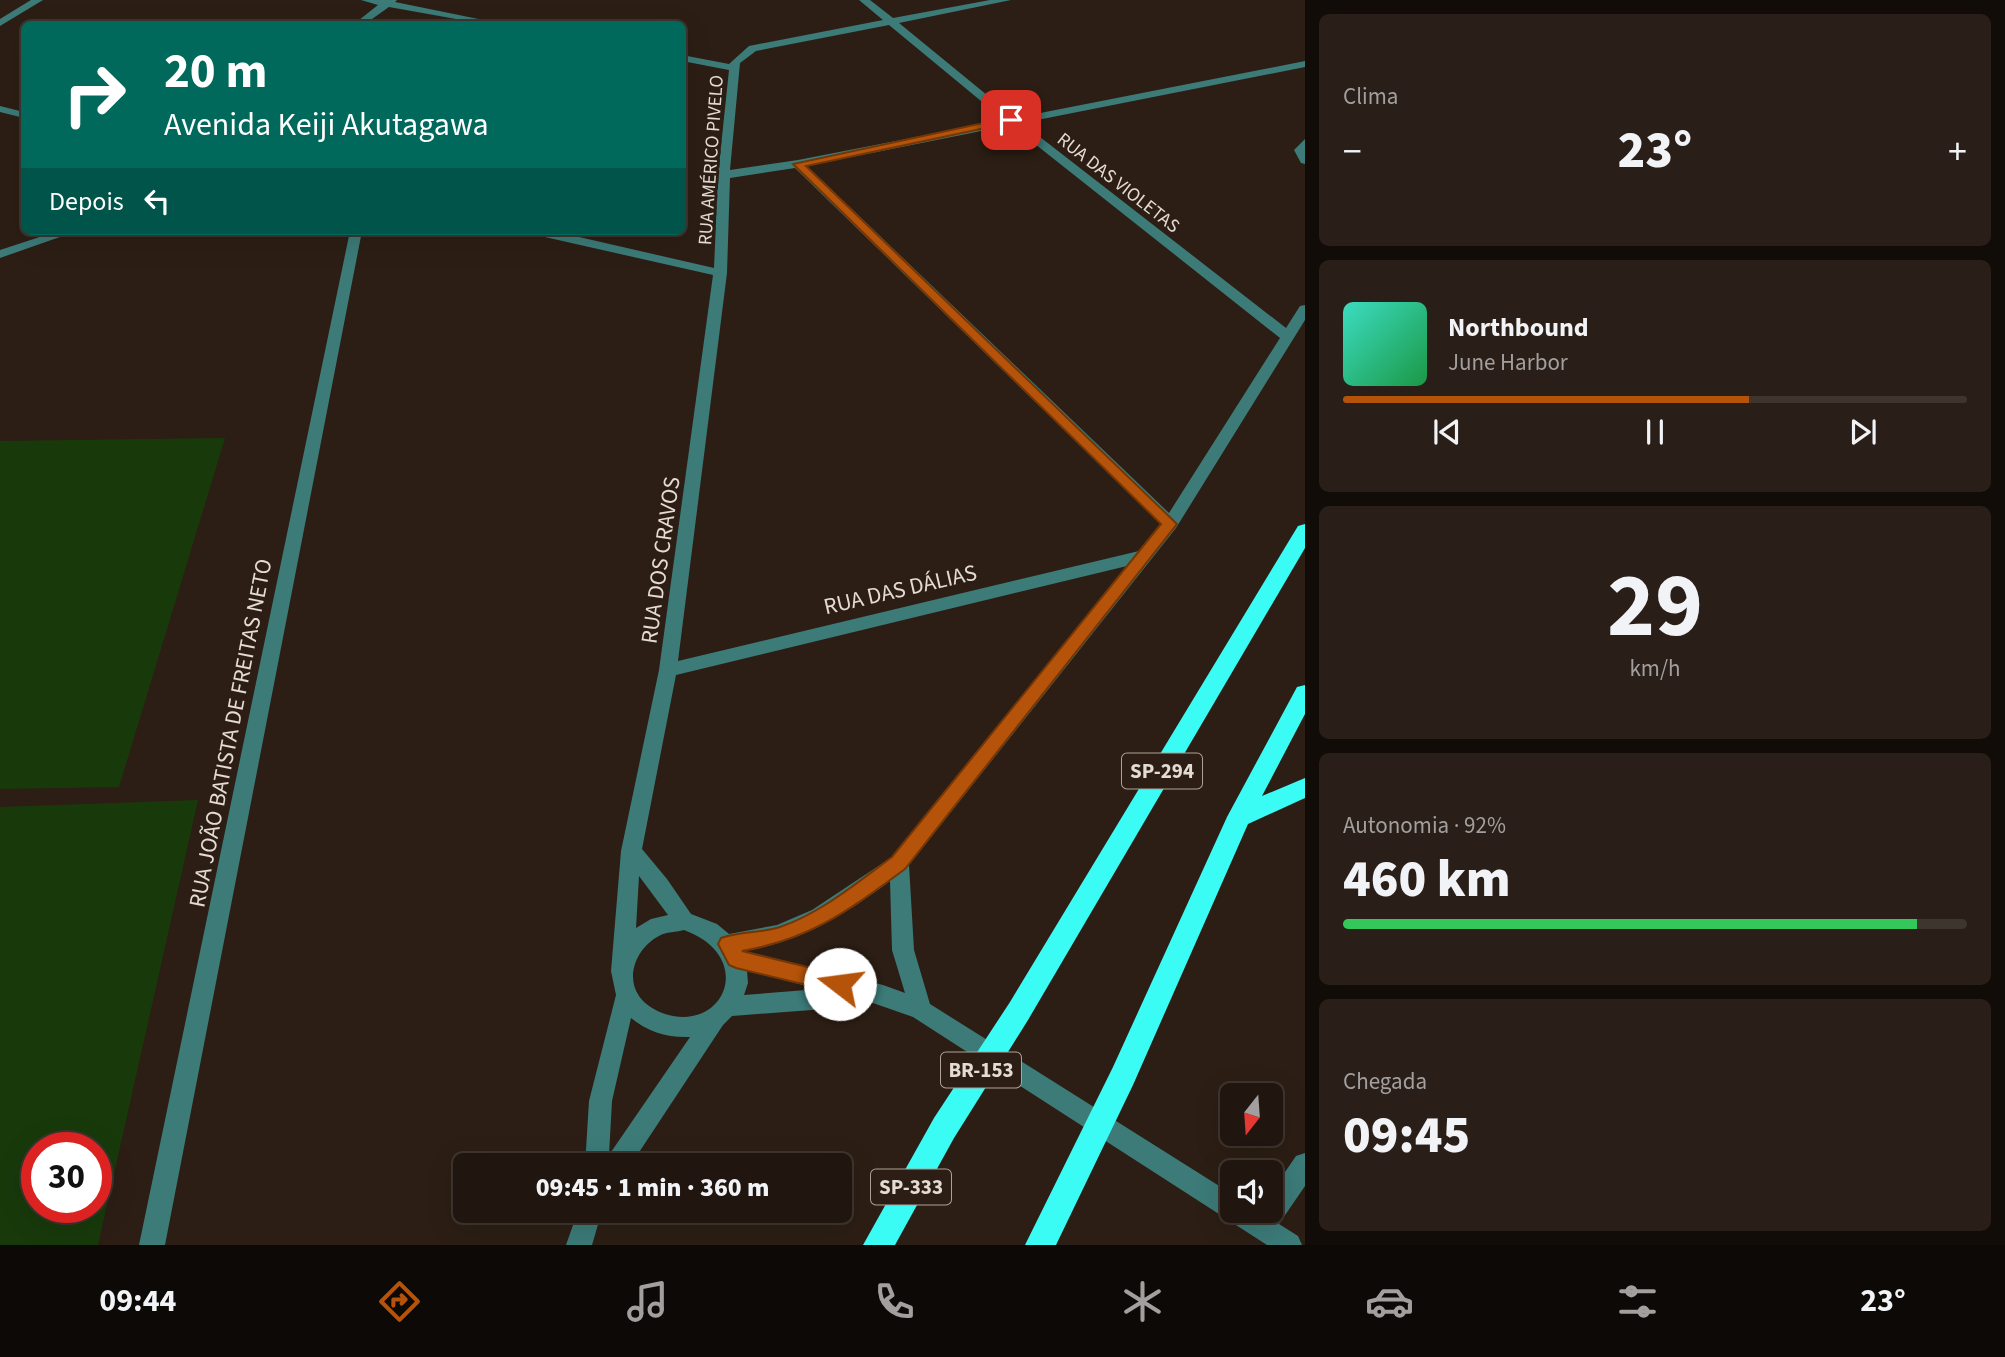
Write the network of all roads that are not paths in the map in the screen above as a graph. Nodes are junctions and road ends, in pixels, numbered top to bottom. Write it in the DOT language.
graph roads {
  1 [pos="38,0"];
  2 [pos="366,0"];
  3 [pos="864,0"];
  4 [pos="1006,0"];
  5 [pos="390,2"];
  6 [pos="888,20"];
  7 [pos="363,21"];
  8 [pos="483,21"];
  9 [pos="0,23"];
  10 [pos="686,59"];
  11 [pos="1305,64"];
  12 [pos="734,68"];
  13 [pos="0,109"];
  14 [pos="21,114"];
  15 [pos="1011,120"];
  16 [pos="1303,144"];
  17 [pos="1305,160"];
  18 [pos="798,164"];
  19 [pos="724,175"];
  20 [pos="59,235"];
  21 [pos="355,235"];
  22 [pos="554,235"];
  23 [pos="0,254"];
  24 [pos="720,273"];
  25 [pos="1305,309"];
  26 [pos="1288,337"];
  27 [pos="1170,524"];
  28 [pos="1305,531"];
  29 [pos="1143,556"];
  30 [pos="668,670"];
  31 [pos="1305,693"];
  32 [pos="1305,788"];
  33 [pos="1238,817"];
  34 [pos="631,851"];
  35 [pos="898,863"];
  36 [pos="684,921"];
  37 [pos="732,951"];
  38 [pos="623,960"];
  39 [pos="883,995"];
  40 [pos="626,996"];
  41 [pos="921,1010"];
  42 [pos="1018,1011"];
  43 [pos="721,1012"];
  44 [pos="944,1128"];
  45 [pos="596,1153"];
  46 [pos="624,1153"];
  47 [pos="1305,1165"];
  48 [pos="1220,1200"];
  49 [pos="586,1223"];
  50 [pos="1256,1223"];
  51 [pos="1262,1227"];
  52 [pos="152,1245"];
  53 [pos="579,1245"];
  54 [pos="878,1245"];
  55 [pos="1040,1245"];
  56 [pos="1289,1245"];
  1 -- 9 [label="street"];
  2 -- 5 [label="street"];
  3 -- 6 [label="street, RUA DAS VIOLETAS"];
  4 -- 6 [label="street"];
  5 -- 7 [label="street"];
  5 -- 8 [label="street"];
  6 -- 12 [label="street, RUA AMÉRICO PIVELO"];
  6 -- 15 [label="street, RUA DAS VIOLETAS"];
  10 -- 12 [label="street"];
  11 -- 15 [label="street"];
  12 -- 19 [label="street, RUA AMÉRICO PIVELO"];
  13 -- 14 [label="street"];
  15 -- 18 [label="street"];
  15 -- 26 [label="street, RUA DAS VIOLETAS"];
  16 -- 17 [label="street"];
  18 -- 19 [label="street"];
  18 -- 27 [label="street"];
  19 -- 24 [label="street, RUA AMÉRICO PIVELO"];
  20 -- 23 [label="street"];
  21 -- 52 [label="street, RUA JOÃO BATISTA DE FREITAS NETO"];
  22 -- 24 [label="street"];
  24 -- 30 [label="street, RUA DOS CRAVOS"];
  25 -- 26 [label="street"];
  26 -- 27 [label="street"];
  27 -- 29 [label="street"];
  28 -- 42 [label="highway, SP-294"];
  29 -- 30 [label="street, RUA DAS DÁLIAS"];
  29 -- 35 [label="street"];
  30 -- 34 [label="street, RUA DOS CRAVOS"];
  31 -- 33 [label="highway"];
  32 -- 33 [label="highway"];
  33 -- 55 [label="highway"];
  34 -- 36 [label="street"];
  34 -- 38 [label="street, RUA DOS CRAVOS"];
  35 -- 37 [label="street"];
  35 -- 41 [label="street"];
  36 -- 37 [label="street"];
  36 -- 38 [label="street"];
  37 -- 39 [label="street"];
  37 -- 43 [label="street"];
  38 -- 40 [label="street"];
  39 -- 41 [label="street"];
  39 -- 43 [label="street"];
  40 -- 43 [label="street"];
  40 -- 45 [label="street"];
  41 -- 48 [label="street"];
  42 -- 44 [label="highway, BR-153"];
  43 -- 46 [label="street"];
  44 -- 54 [label="highway, SP-333"];
  47 -- 51 [label="street"];
  49 -- 53 [label="street"];
  50 -- 51 [label="street"];
  51 -- 56 [label="street"];
}
